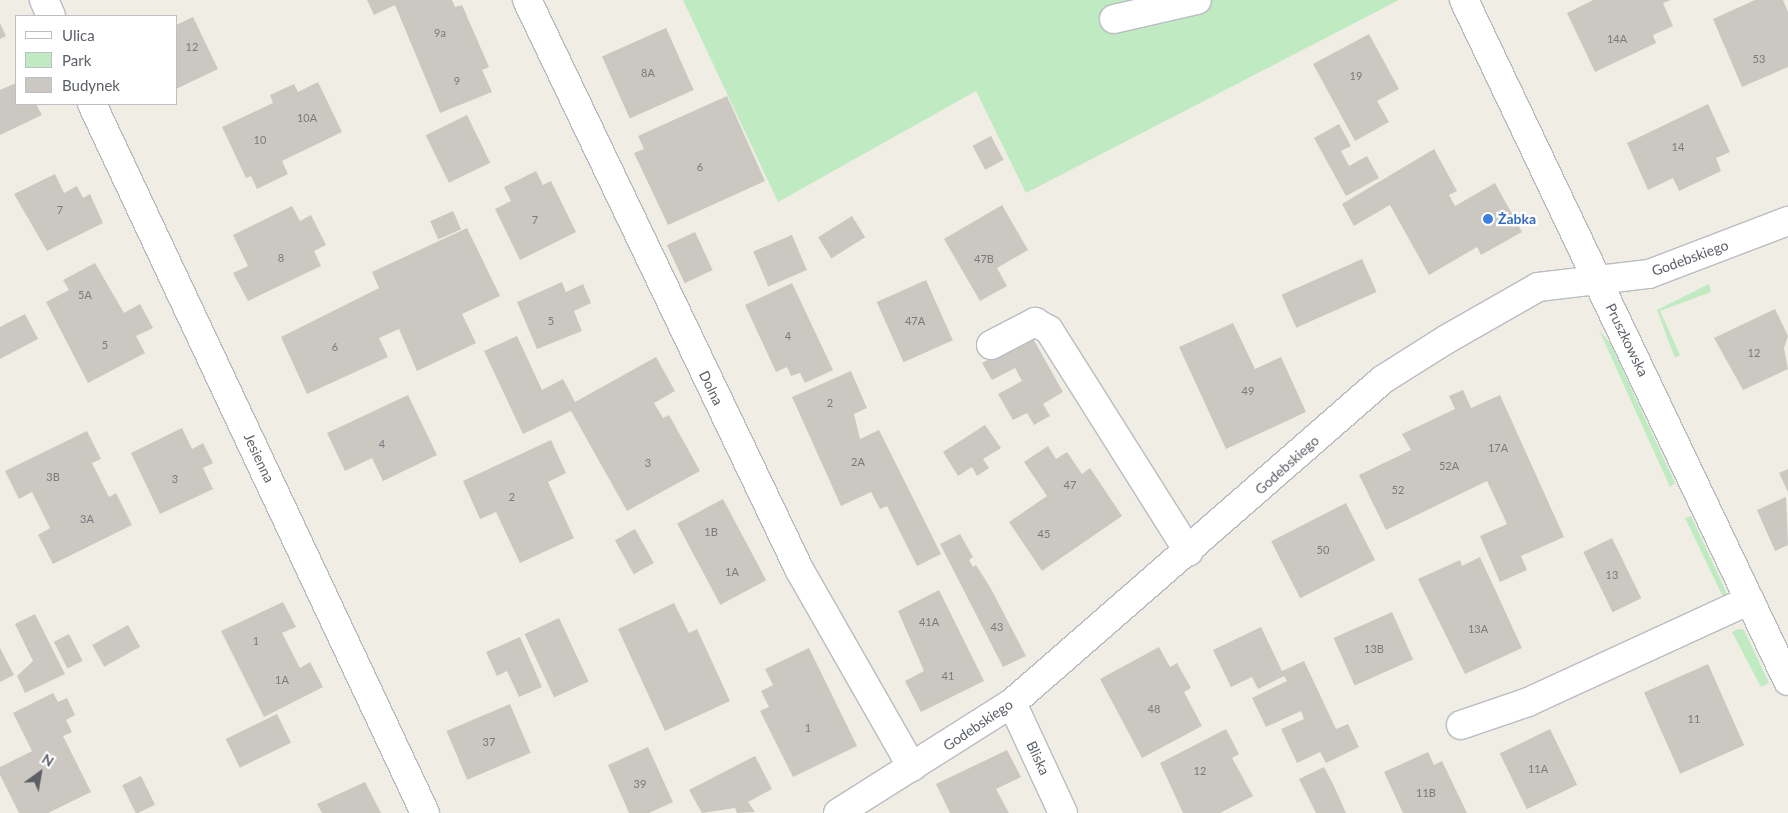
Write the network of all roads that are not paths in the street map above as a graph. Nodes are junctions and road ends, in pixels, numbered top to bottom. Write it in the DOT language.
graph roads {
  1 [pos="44,0"];
  2 [pos="527,0"];
  3 [pos="1197,0"];
  4 [pos="1464,0"];
  5 [pos="51,15"];
  6 [pos="1114,19"];
  7 [pos="92,105"];
  8 [pos="1788,221"];
  9 [pos="1597,278"];
  10 [pos="991,345"];
  11 [pos="1189,552"];
  12 [pos="1750,600"];
  13 [pos="1788,681"];
  14 [pos="1012,703"];
  15 [pos="1461,725"];
  16 [pos="912,767"];
  17 [pos="426,813"];
  18 [pos="838,813"];
  19 [pos="1063,813"];
  1 -- 5 [label="street"];
  2 -- 16 [label="street, Dolna"];
  3 -- 6 [label="street"];
  4 -- 9 [label="street, Pruszkowska"];
  7 -- 17 [label="street, Jesienna"];
  8 -- 9 [label="street, Godebskiego"];
  9 -- 11 [label="street, Godebskiego"];
  9 -- 12 [label="street, Pruszkowska"];
  10 -- 11 [label="street"];
  11 -- 14 [label="street, Godebskiego"];
  12 -- 13 [label="street, Pruszkowska"];
  12 -- 15 [label="street"];
  14 -- 16 [label="street, Godebskiego"];
  14 -- 19 [label="street, Bliska"];
  16 -- 18 [label="street, Godebskiego"];
}
